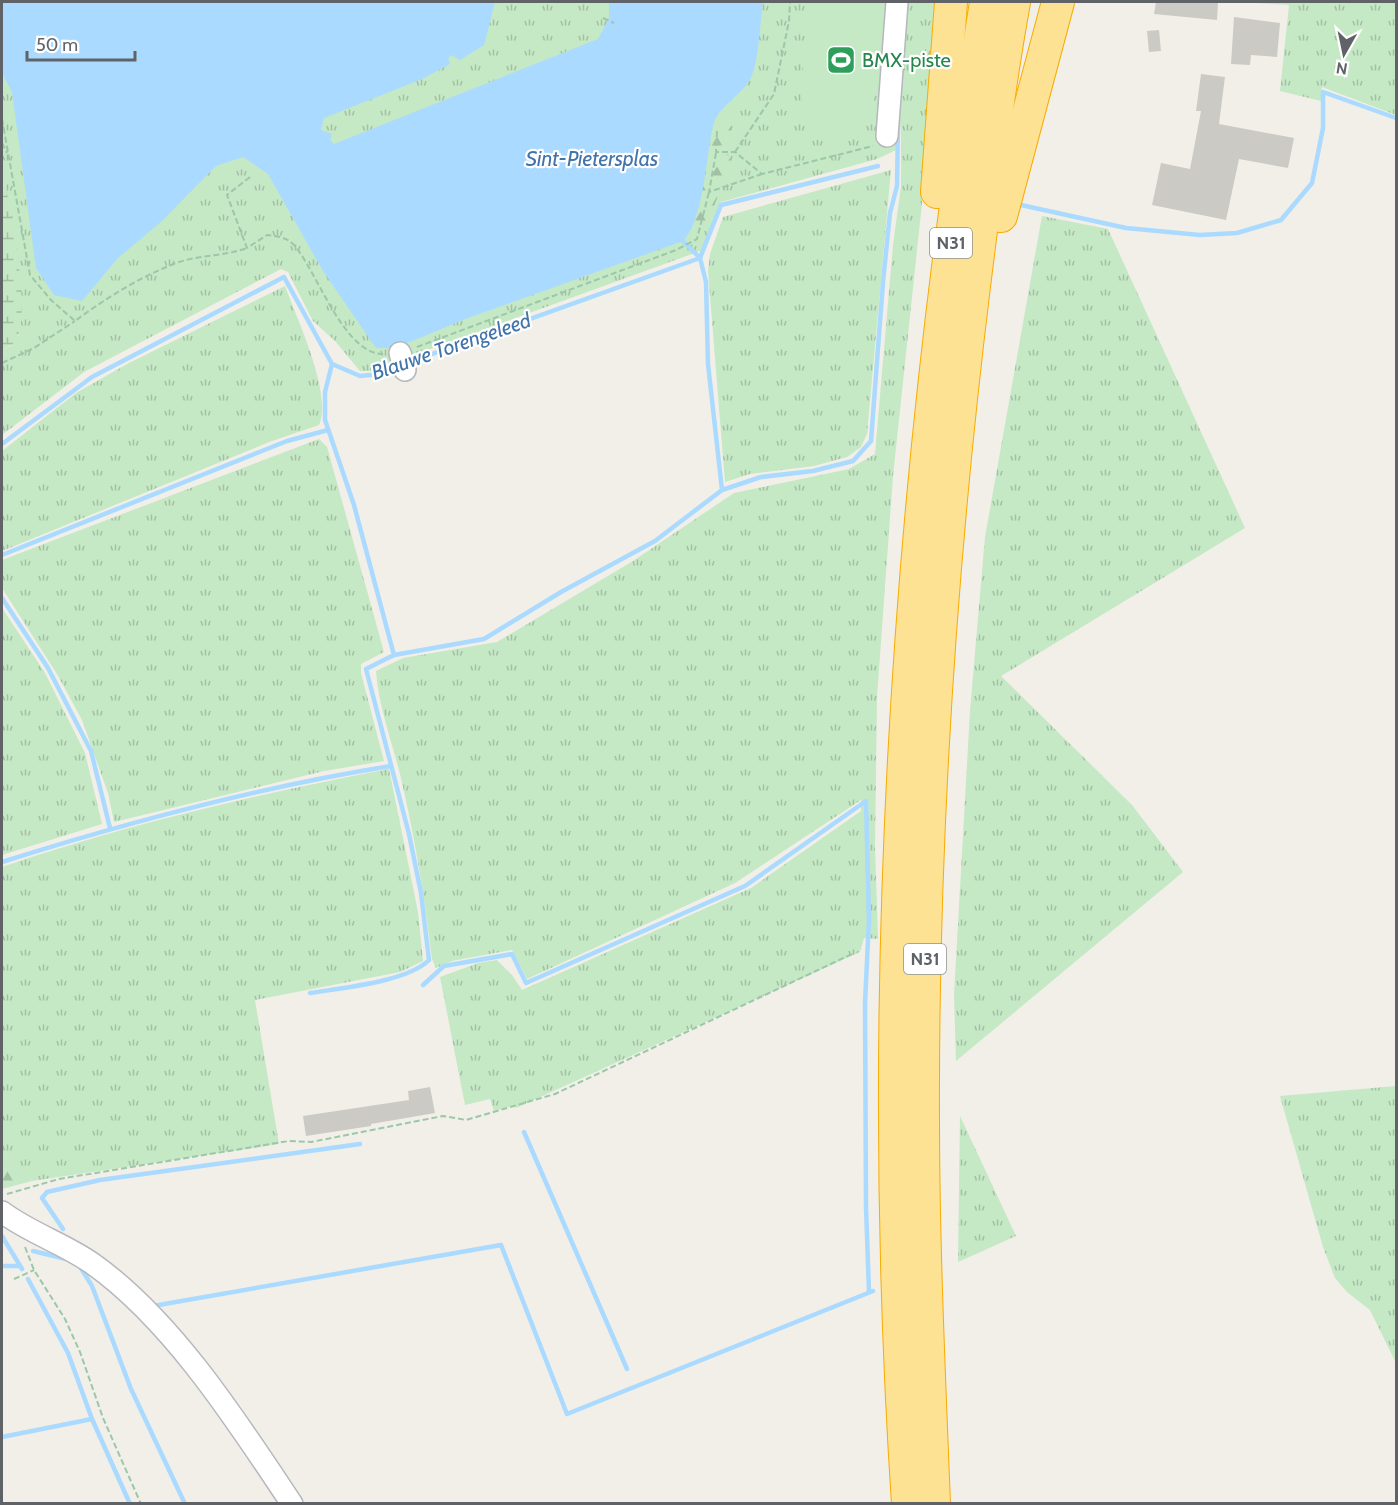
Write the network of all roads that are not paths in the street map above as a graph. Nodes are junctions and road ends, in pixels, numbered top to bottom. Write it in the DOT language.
graph roads {
  1 [pos="897,2"];
  2 [pos="951,2"];
  3 [pos="986,2"];
  4 [pos="1014,2"];
  5 [pos="1058,2"];
  6 [pos="887,136"];
  7 [pos="973,300"];
  8 [pos="924,486"];
  9 [pos="14,1220"];
  10 [pos="292,1503"];
  11 [pos="908,1503"];
  12 [pos="934,1503"];
  1 -- 6 [label="street"];
  2 -- 8 [label="highway"];
  3 -- 8 [label="highway, N31"];
  4 -- 7 [label="highway, N31"];
  5 -- 7 [label="highway"];
  7 -- 12 [label="highway, N31"];
  8 -- 11 [label="highway, N31"];
  9 -- 10 [label="street"];
}
